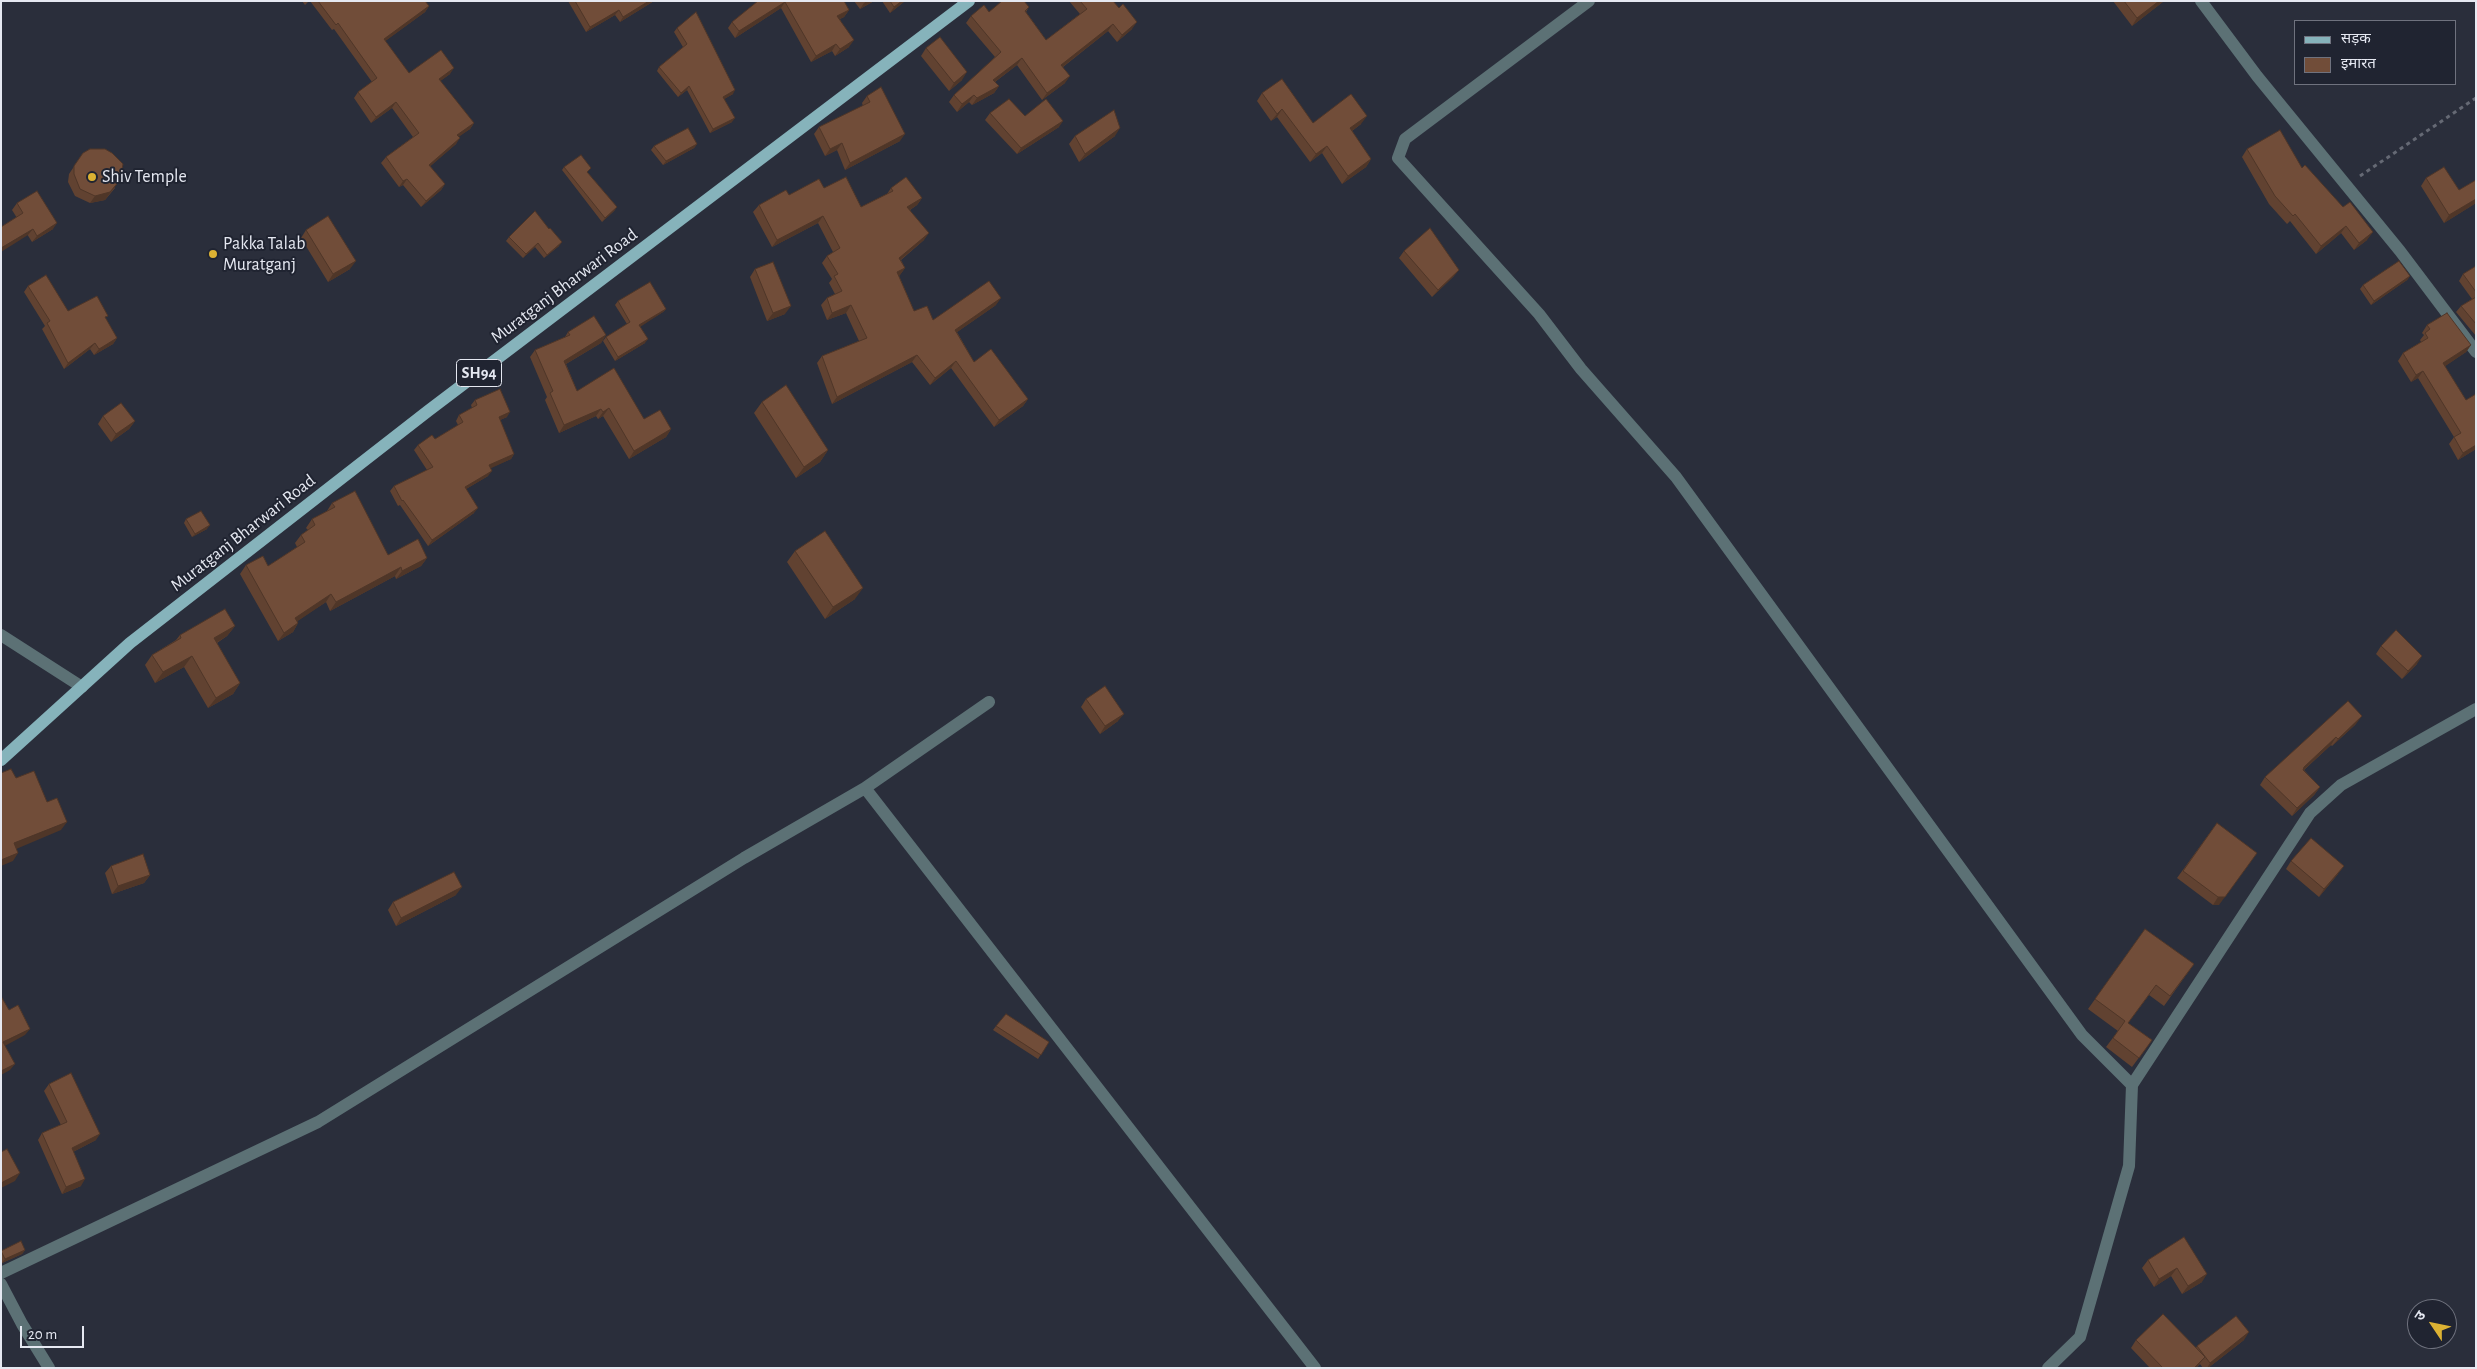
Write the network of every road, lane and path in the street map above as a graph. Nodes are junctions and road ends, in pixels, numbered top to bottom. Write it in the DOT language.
graph roads {
  1 [pos="970,1"];
  2 [pos="1589,1"];
  3 [pos="2201,1"];
  4 [pos="2476,98"];
  5 [pos="2345,186"];
  6 [pos="2476,352"];
  7 [pos="1,635"];
  8 [pos="82,687"];
  9 [pos="989,702"];
  10 [pos="2476,709"];
  11 [pos="1,760"];
  12 [pos="865,788"];
  13 [pos="2132,1085"];
  14 [pos="1,1273"];
  15 [pos="1,1284"];
  16 [pos="49,1368"];
  17 [pos="1315,1368"];
  18 [pos="2048,1368"];
  1 -- 8 [label="main road, Muratganj Bharwari Road / SH94"];
  2 -- 13 [label="street"];
  3 -- 5 [label="street"];
  4 -- 5 [label="path"];
  5 -- 6 [label="street"];
  7 -- 8 [label="street"];
  8 -- 11 [label="main road, Muratganj Bharwari Road / SH94"];
  9 -- 12 [label="street"];
  10 -- 13 [label="street"];
  12 -- 14 [label="street"];
  12 -- 17 [label="street"];
  13 -- 18 [label="street"];
  15 -- 16 [label="street"];
}
